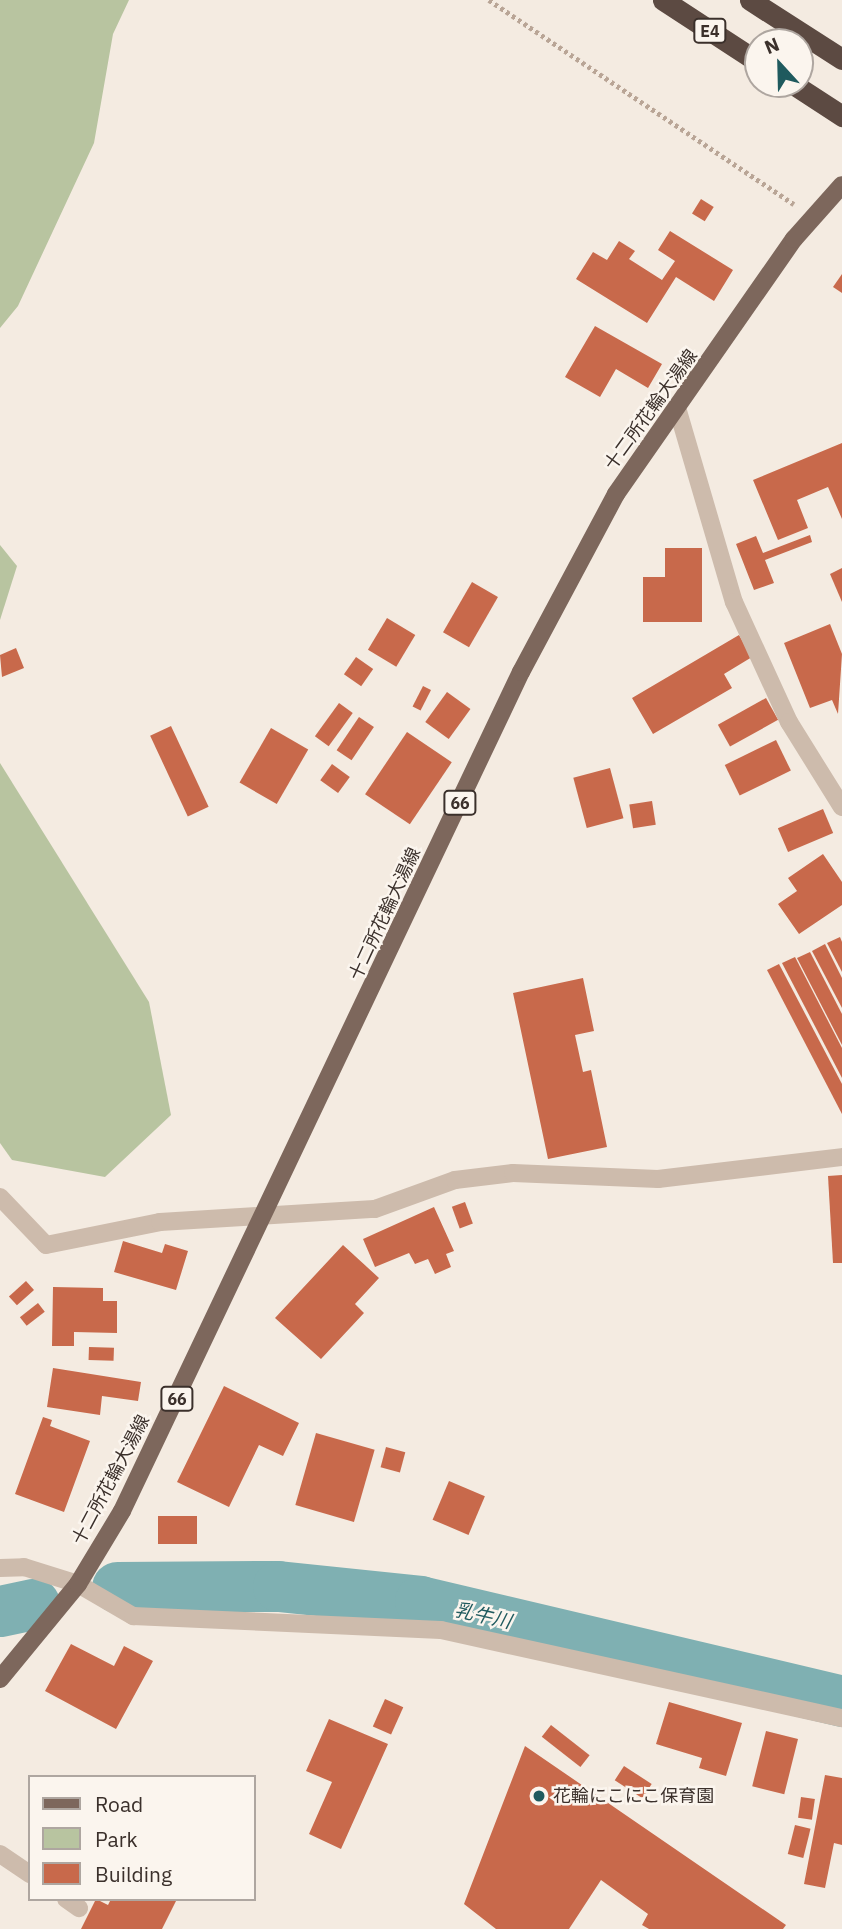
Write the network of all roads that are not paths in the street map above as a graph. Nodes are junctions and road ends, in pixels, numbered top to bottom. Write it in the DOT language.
graph roads {
  1 [pos="663,0"];
  2 [pos="750,0"];
  3 [pos="744,53"];
  4 [pos="842,59"];
  5 [pos="814,98"];
  6 [pos="835,112"];
  7 [pos="842,186"];
  8 [pos="678,411"];
  9 [pos="842,807"];
  10 [pos="842,1157"];
  11 [pos="0,1197"];
  12 [pos="270,1211"];
  13 [pos="0,1568"];
  14 [pos="78,1584"];
  15 [pos="0,1679"];
  16 [pos="842,1718"];
  17 [pos="0,1854"];
  18 [pos="28,1873"];
  1 -- 3 [label="highway, E4"];
  2 -- 4 [label="highway"];
  5 -- 6 [label="highway"];
  7 -- 8 [label="main road, 十二所花輪大湯線 / 66"];
  8 -- 9 [label="street"];
  8 -- 12 [label="main road, 十二所花輪大湯線 / 66"];
  10 -- 12 [label="street"];
  11 -- 12 [label="street"];
  12 -- 14 [label="main road, 十二所花輪大湯線 / 66"];
  13 -- 14 [label="street"];
  14 -- 15 [label="main road, 十二所花輪大湯線 / 66"];
  14 -- 16 [label="street"];
  17 -- 18 [label="street"];
}
